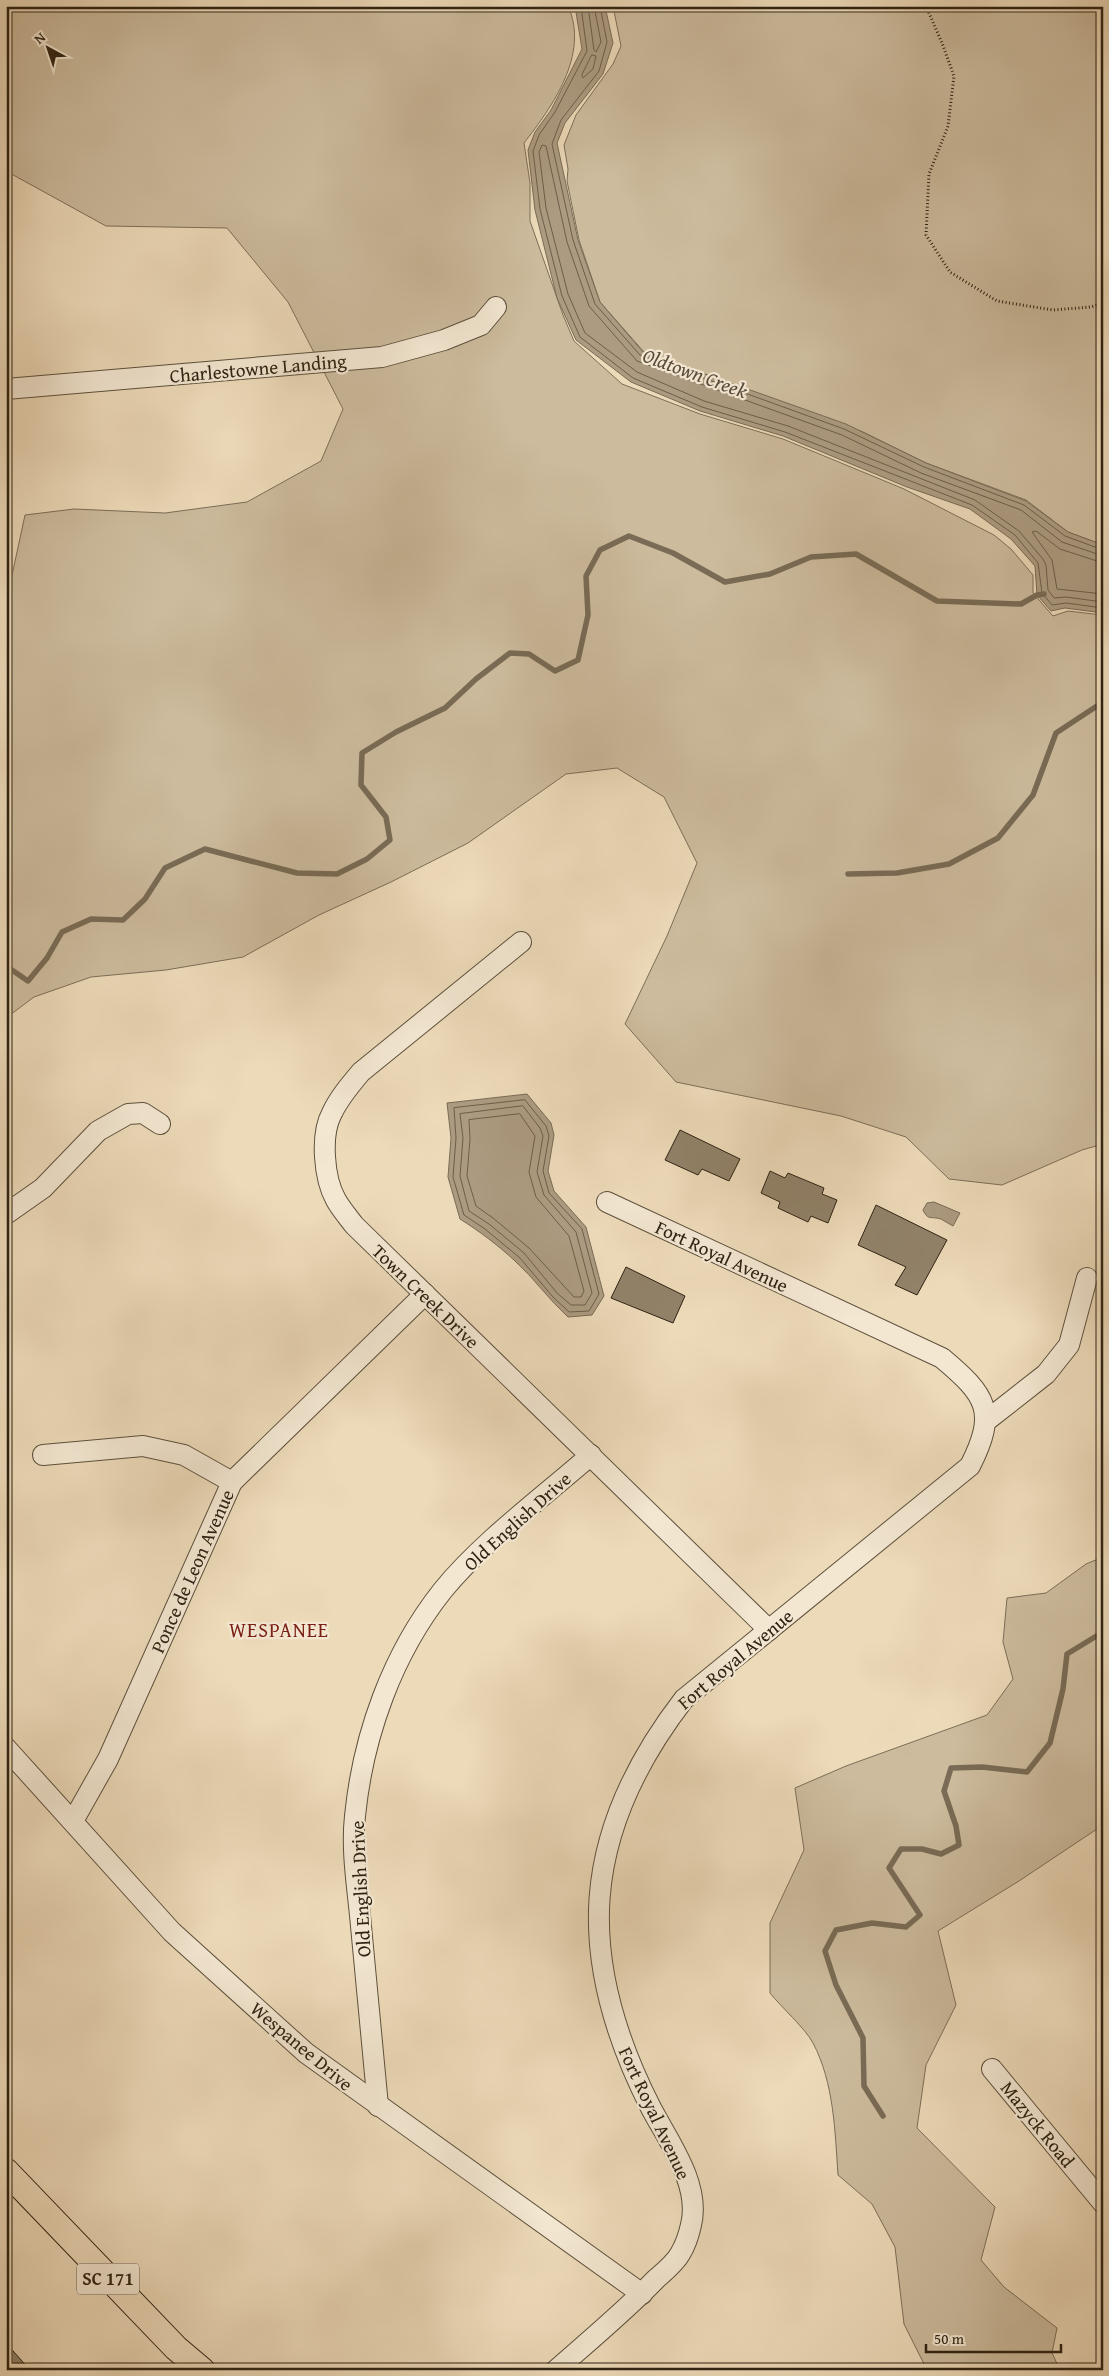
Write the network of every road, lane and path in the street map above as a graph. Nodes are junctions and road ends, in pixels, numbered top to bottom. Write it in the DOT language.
graph roads {
  1 [pos="926,6"];
  2 [pos="1103,303"];
  3 [pos="496,307"];
  4 [pos="6,389"];
  5 [pos="521,942"];
  6 [pos="160,1124"];
  7 [pos="607,1202"];
  8 [pos="6,1214"];
  9 [pos="1087,1278"];
  10 [pos="425,1294"];
  11 [pos="986,1421"];
  12 [pos="43,1455"];
  13 [pos="591,1455"];
  14 [pos="232,1482"];
  15 [pos="769,1630"];
  16 [pos="6,1748"];
  17 [pos="73,1821"];
  18 [pos="992,2069"];
  19 [pos="378,2106"];
  20 [pos="6,2171"];
  21 [pos="1103,2203"];
  22 [pos="642,2294"];
  23 [pos="181,2359"];
  24 [pos="202,2370"];
  25 [pos="556,2370"];
  1 -- 2 [label="path"];
  3 -- 4 [label="street, Charlestowne Landing"];
  5 -- 10 [label="street, Town Creek Drive"];
  6 -- 8 [label="street"];
  7 -- 11 [label="street, Fort Royal Avenue"];
  9 -- 11 [label="street"];
  10 -- 13 [label="street, Town Creek Drive"];
  10 -- 14 [label="street, Ponce de Leon Avenue"];
  11 -- 15 [label="street, Fort Royal Avenue"];
  12 -- 14 [label="street"];
  13 -- 15 [label="street, Town Creek Drive"];
  13 -- 19 [label="street, Old English Drive"];
  14 -- 17 [label="street, Ponce de Leon Avenue"];
  15 -- 22 [label="street, Fort Royal Avenue"];
  16 -- 17 [label="street, Wespanee Drive"];
  17 -- 19 [label="street, Wespanee Drive"];
  18 -- 21 [label="street, Mazyck Road"];
  19 -- 22 [label="street, Wespanee Drive"];
  20 -- 23 [label="main road, SC 171"];
  22 -- 25 [label="street, Fort Royal Avenue"];
  23 -- 24 [label="main road, SC 171"];
}
